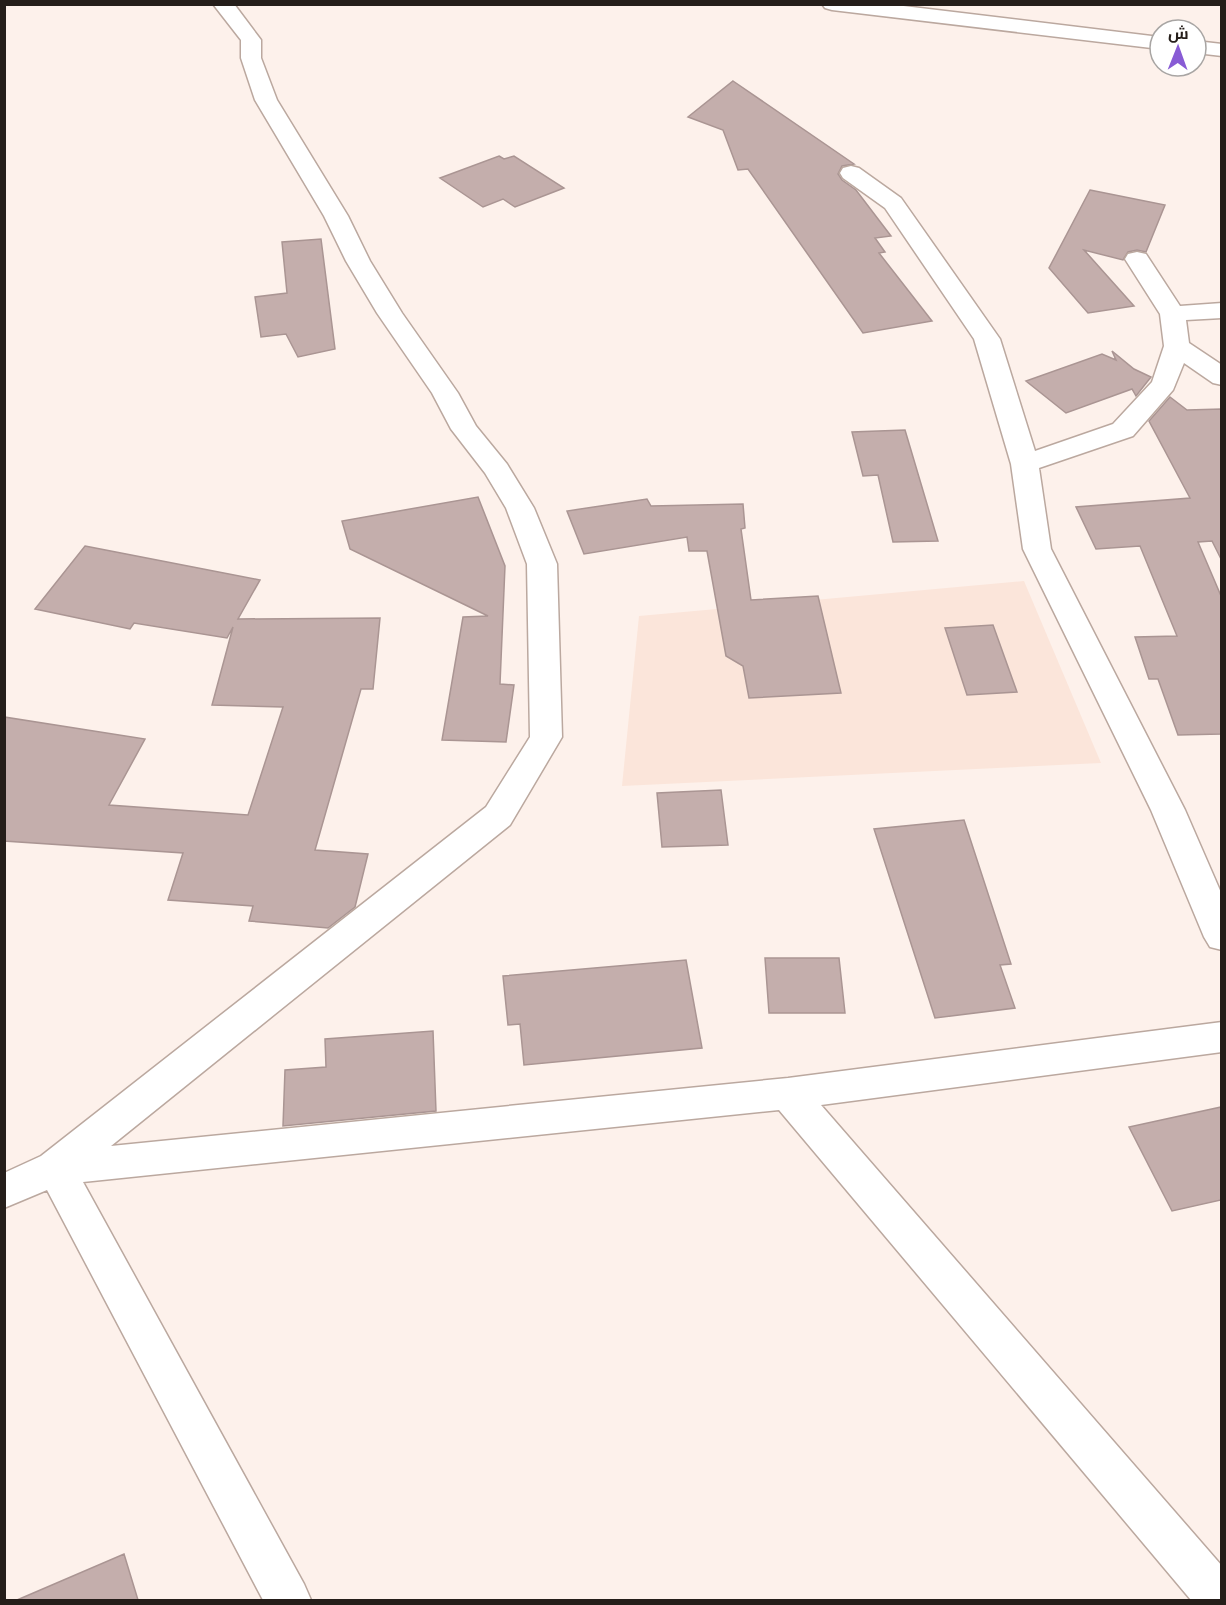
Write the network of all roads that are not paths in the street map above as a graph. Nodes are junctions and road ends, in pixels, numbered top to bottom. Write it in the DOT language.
graph roads {
  1 [pos="223,4"];
  2 [pos="832,4"];
  3 [pos="1148,42"];
  4 [pos="851,173"];
  5 [pos="1137,258"];
  6 [pos="1221,310"];
  7 [pos="1173,314"];
  8 [pos="1177,346"];
  9 [pos="1221,377"];
  10 [pos="1025,464"];
  11 [pos="1221,937"];
  12 [pos="1221,1037"];
  13 [pos="788,1094"];
  14 [pos="55,1168"];
  15 [pos="4,1191"];
  16 [pos="288,1600"];
  17 [pos="1221,1600"];
  1 -- 14 [label="street"];
  2 -- 3 [label="street"];
  4 -- 10 [label="street"];
  5 -- 7 [label="street"];
  6 -- 7 [label="street"];
  7 -- 8 [label="street"];
  8 -- 9 [label="street"];
  8 -- 10 [label="street"];
  10 -- 11 [label="street"];
  12 -- 13 [label="street"];
  13 -- 14 [label="street"];
  13 -- 17 [label="street"];
  14 -- 15 [label="street"];
  14 -- 16 [label="street"];
}
